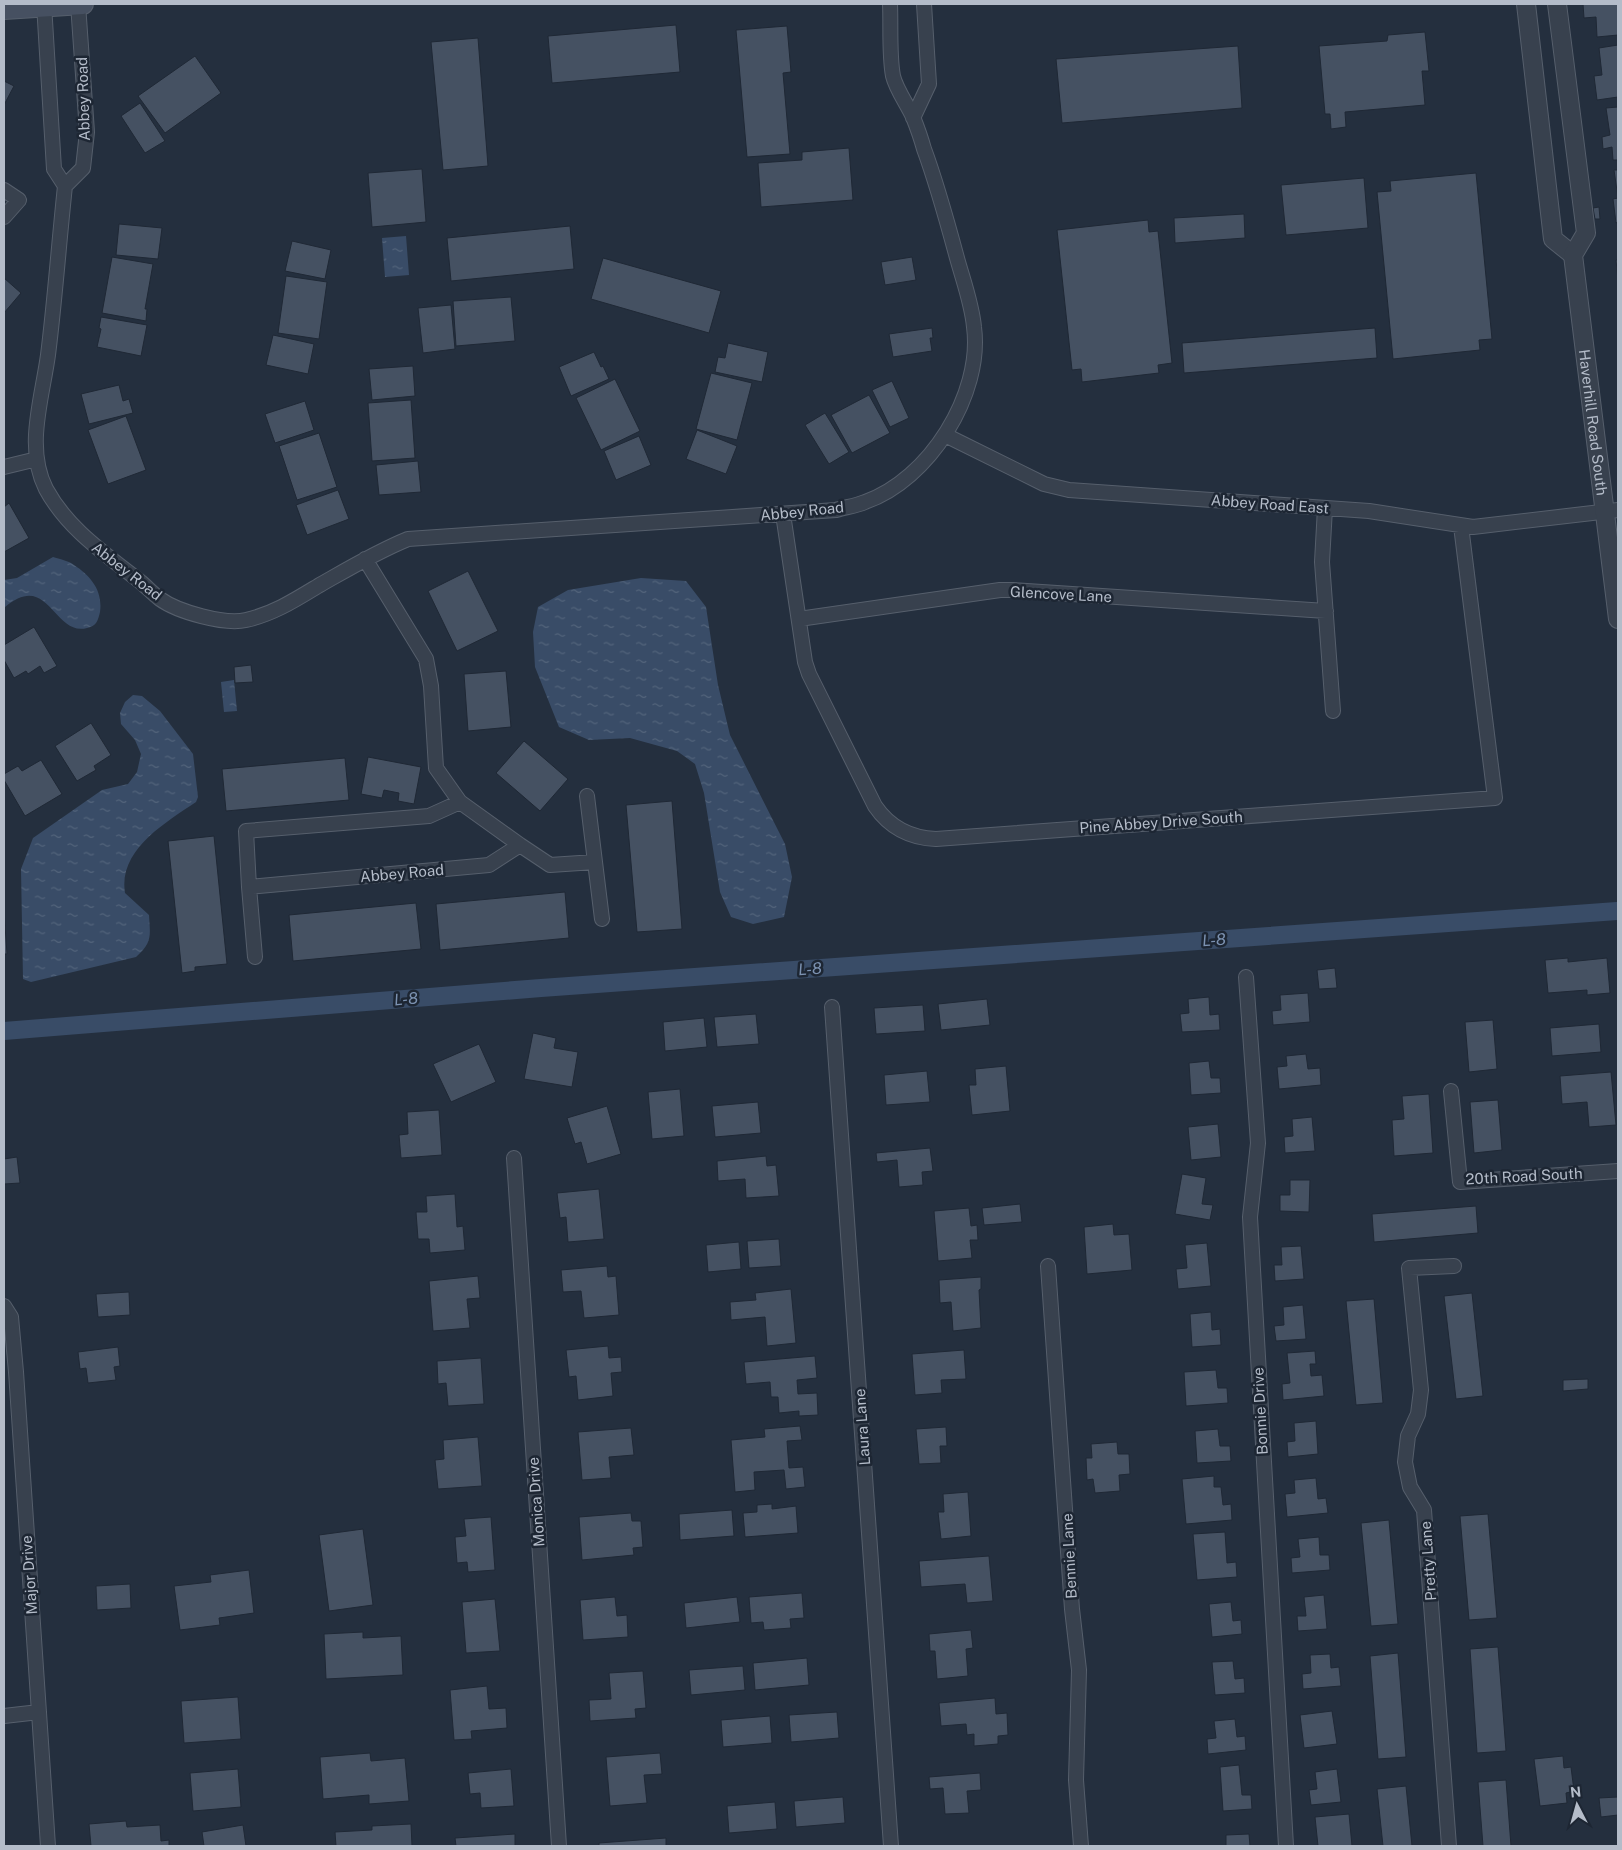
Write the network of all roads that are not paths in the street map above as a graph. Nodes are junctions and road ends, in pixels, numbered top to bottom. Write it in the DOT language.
graph roads {
  1 [pos="78,4"];
  2 [pos="82,4"];
  3 [pos="890,4"];
  4 [pos="924,4"];
  5 [pos="1526,4"];
  6 [pos="1557,4"];
  7 [pos="44,5"];
  8 [pos="4,9"];
  9 [pos="913,118"];
  10 [pos="65,186"];
  11 [pos="4,190"];
  12 [pos="4,217"];
  13 [pos="1573,255"];
  14 [pos="945,435"];
  15 [pos="37,459"];
  16 [pos="4,467"];
  17 [pos="1325,508"];
  18 [pos="1612,511"];
  19 [pos="783,514"];
  20 [pos="1461,526"];
  21 [pos="365,559"];
  22 [pos="1326,611"];
  23 [pos="799,619"];
  24 [pos="1618,620"];
  25 [pos="1333,711"];
  26 [pos="587,796"];
  27 [pos="460,802"];
  28 [pos="520,846"];
  29 [pos="595,862"];
  30 [pos="249,887"];
  31 [pos="602,919"];
  32 [pos="255,957"];
  33 [pos="1246,977"];
  34 [pos="832,1007"];
  35 [pos="1452,1091"];
  36 [pos="514,1158"];
  37 [pos="1618,1171"];
  38 [pos="1048,1266"];
  39 [pos="1454,1266"];
  40 [pos="4,1306"];
  41 [pos="39,1712"];
  42 [pos="4,1716"];
  43 [pos="48,1846"];
  44 [pos="559,1846"];
  45 [pos="890,1846"];
  46 [pos="1081,1846"];
  47 [pos="1286,1846"];
  48 [pos="1449,1846"];
  1 -- 2 [label="main road"];
  1 -- 7 [label="main road"];
  1 -- 10 [label="street, Abbey Road"];
  3 -- 9 [label="street, Abbey Road"];
  4 -- 9 [label="street"];
  5 -- 13 [label="street"];
  6 -- 13 [label="street"];
  7 -- 8 [label="main road"];
  7 -- 10 [label="street"];
  9 -- 14 [label="street, Abbey Road"];
  10 -- 15 [label="street, Abbey Road"];
  11 -- 12 [label="street"];
  13 -- 18 [label="street, Haverhill Road South"];
  14 -- 17 [label="street, Abbey Road East"];
  14 -- 19 [label="street, Abbey Road"];
  15 -- 16 [label="street"];
  15 -- 21 [label="street, Abbey Road"];
  17 -- 20 [label="street, Abbey Road East"];
  17 -- 22 [label="street"];
  18 -- 20 [label="street, Abbey Road East"];
  18 -- 24 [label="street, Haverhill Road South"];
  19 -- 21 [label="street, Abbey Road"];
  19 -- 23 [label="street, Pine Abbey Drive South"];
  20 -- 23 [label="street, Pine Abbey Drive South"];
  21 -- 27 [label="street"];
  22 -- 23 [label="street, Glencove Lane"];
  22 -- 25 [label="street"];
  26 -- 29 [label="street"];
  27 -- 28 [label="street"];
  27 -- 30 [label="street"];
  28 -- 29 [label="street"];
  28 -- 30 [label="street, Abbey Road"];
  29 -- 31 [label="street"];
  30 -- 32 [label="street"];
  33 -- 47 [label="street, Bonnie Drive"];
  34 -- 45 [label="street, Laura Lane"];
  35 -- 37 [label="street, 20th Road South"];
  36 -- 44 [label="street, Monica Drive"];
  38 -- 46 [label="street, Bennie Lane"];
  39 -- 48 [label="street, Pretty Lane"];
  40 -- 41 [label="street, Major Drive"];
  41 -- 42 [label="street"];
  41 -- 43 [label="street, Major Drive"];
}
